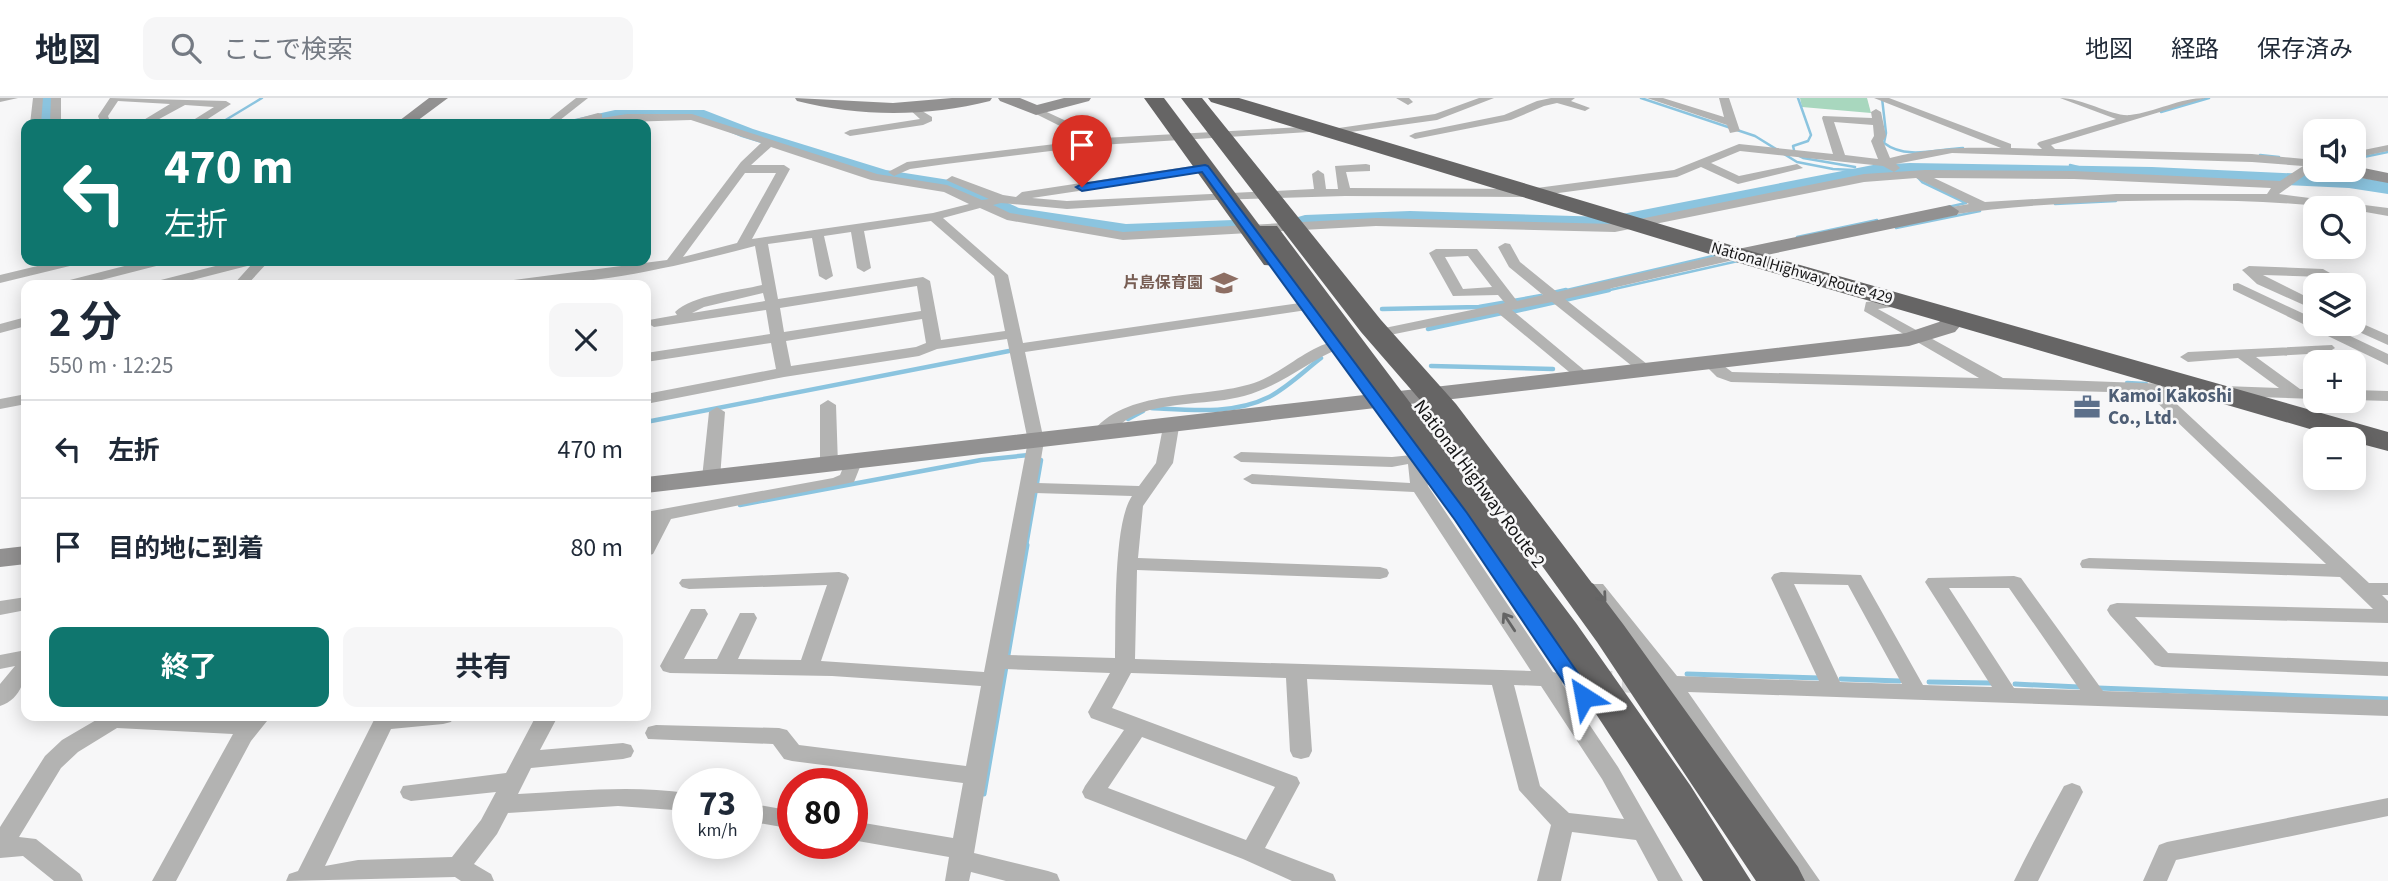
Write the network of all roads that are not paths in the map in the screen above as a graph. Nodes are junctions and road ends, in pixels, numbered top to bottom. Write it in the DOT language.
graph roads {
  1 [pos="13,98"];
  2 [pos="38,98"];
  3 [pos="56,98"];
  4 [pos="117,98"];
  5 [pos="440,98"];
  6 [pos="583,98"];
  7 [pos="803,98"];
  8 [pos="984,98"];
  9 [pos="1006,98"];
  10 [pos="1083,98"];
  11 [pos="1154,98"];
  12 [pos="1168,98"];
  13 [pos="1489,98"];
  14 [pos="1570,98"];
  15 [pos="1652,98"];
  16 [pos="1724,98"];
  17 [pos="1879,98"];
  18 [pos="2065,98"];
  19 [pos="2201,98"];
  20 [pos="0,99"];
  21 [pos="185,100"];
  22 [pos="1197,100"];
  23 [pos="1556,100"];
  24 [pos="1585,108"];
  25 [pos="914,109"];
  26 [pos="1036,110"];
  27 [pos="36,119"];
  28 [pos="56,119"];
  29 [pos="104,119"];
  30 [pos="151,119"];
  31 [pos="201,119"];
  32 [pos="410,119"];
  33 [pos="555,119"];
  34 [pos="587,119"];
  35 [pos="615,119"];
  36 [pos="2126,119"];
  37 [pos="1877,122"];
  38 [pos="1732,126"];
  39 [pos="1325,131"];
  40 [pos="849,133"];
  41 [pos="1221,135"];
  42 [pos="1415,136"];
  43 [pos="1181,137"];
  44 [pos="1101,142"];
  45 [pos="768,143"];
  46 [pos="1739,148"];
  47 [pos="2388,148"];
  48 [pos="2016,149"];
  49 [pos="2050,150"];
  50 [pos="2366,153"];
  51 [pos="1840,158"];
  52 [pos="1703,164"];
  53 [pos="1888,164"];
  54 [pos="2303,165"];
  55 [pos="1366,168"];
  56 [pos="1797,168"];
  57 [pos="742,169"];
  58 [pos="1205,169"];
  59 [pos="2303,172"];
  60 [pos="884,174"];
  61 [pos="1318,174"];
  62 [pos="1911,174"];
  63 [pos="2366,174"];
  64 [pos="2388,178"];
  65 [pos="2283,185"];
  66 [pos="1345,192"];
  67 [pos="1321,193"];
  68 [pos="1529,193"];
  69 [pos="1267,194"];
  70 [pos="1225,195"];
  71 [pos="2271,196"];
  72 [pos="994,201"];
  73 [pos="1982,206"];
  74 [pos="1950,211"];
  75 [pos="2388,212"];
  76 [pos="934,217"];
  77 [pos="1628,222"];
  78 [pos="857,227"];
  79 [pos="1293,227"];
  80 [pos="1250,230"];
  81 [pos="817,232"];
  82 [pos="761,240"];
  83 [pos="743,244"];
  84 [pos="1504,247"];
  85 [pos="1738,255"];
  86 [pos="671,264"];
  87 [pos="53,266"];
  88 [pos="140,266"];
  89 [pos="236,266"];
  90 [pos="864,268"];
  91 [pos="2323,273"];
  92 [pos="825,276"];
  93 [pos="0,279"];
  94 [pos="86,280"];
  95 [pos="178,280"];
  96 [pos="545,280"];
  97 [pos="2238,287"];
  98 [pos="767,288"];
  99 [pos="1556,298"];
  100 [pos="2303,300"];
  101 [pos="1901,302"];
  102 [pos="1507,305"];
  103 [pos="771,306"];
  104 [pos="1307,306"];
  105 [pos="929,314"];
  106 [pos="1956,318"];
  107 [pos="21,323"];
  108 [pos="651,324"];
  109 [pos="651,324"];
  110 [pos="0,329"];
  111 [pos="2366,330"];
  112 [pos="1380,333"];
  113 [pos="1919,337"];
  114 [pos="779,338"];
  115 [pos="2388,341"];
  116 [pos="1014,342"];
  117 [pos="934,345"];
  118 [pos="1335,345"];
  119 [pos="2327,348"];
  120 [pos="2242,354"];
  121 [pos="651,357"];
  122 [pos="2188,357"];
  123 [pos="2388,360"];
  124 [pos="1710,363"];
  125 [pos="1647,371"];
  126 [pos="783,372"];
  127 [pos="1585,378"];
  128 [pos="1997,381"];
  129 [pos="2151,388"];
  130 [pos="2211,391"];
  131 [pos="2293,391"];
  132 [pos="2303,392"];
  133 [pos="2366,395"];
  134 [pos="2388,396"];
  135 [pos="651,399"];
  136 [pos="21,401"];
  137 [pos="1376,402"];
  138 [pos="1439,402"];
  139 [pos="0,404"];
  140 [pos="828,405"];
  141 [pos="717,412"];
  142 [pos="1171,427"];
  143 [pos="1098,435"];
  144 [pos="1036,441"];
  145 [pos="2388,442"];
  146 [pos="1241,457"];
  147 [pos="841,464"];
  148 [pos="1418,472"];
  149 [pos="711,478"];
  150 [pos="1252,479"];
  151 [pos="651,484"];
  152 [pos="1034,488"];
  153 [pos="1144,491"];
  154 [pos="659,518"];
  155 [pos="1497,520"];
  156 [pos="651,538"];
  157 [pos="21,556"];
  158 [pos="0,558"];
  159 [pos="1128,564"];
  160 [pos="2089,564"];
  161 [pos="2344,571"];
  162 [pos="1380,573"];
  163 [pos="688,583"];
  164 [pos="2363,589"];
  165 [pos="2388,589"];
  166 [pos="21,605"];
  167 [pos="0,608"];
  168 [pos="698,614"];
  169 [pos="2388,614"];
  170 [pos="747,618"];
  171 [pos="21,658"];
  172 [pos="0,662"];
  173 [pos="1125,665"];
  174 [pos="724,666"];
  175 [pos="1002,666"];
  176 [pos="809,667"];
  177 [pos="2388,669"];
  178 [pos="1296,671"];
  179 [pos="21,673"];
  180 [pos="1501,677"];
  181 [pos="1553,679"];
  182 [pos="1664,683"];
  183 [pos="1833,688"];
  184 [pos="1916,690"];
  185 [pos="2007,694"];
  186 [pos="0,698"];
  187 [pos="2097,698"];
  188 [pos="2388,708"];
  189 [pos="118,721"];
  190 [pos="255,721"];
  191 [pos="394,721"];
  192 [pos="544,721"];
  193 [pos="1137,727"];
  194 [pos="656,733"];
  195 [pos="623,751"];
  196 [pos="1301,751"];
  197 [pos="520,770"];
  198 [pos="977,776"];
  199 [pos="411,792"];
  200 [pos="2072,792"];
  201 [pos="672,799"];
  202 [pos="502,804"];
  203 [pos="2388,807"];
  204 [pos="1685,810"];
  205 [pos="1563,822"];
  206 [pos="868,835"];
  207 [pos="5,847"];
  208 [pos="1251,852"];
  209 [pos="965,863"];
  210 [pos="457,867"];
  211 [pos="303,879"];
  212 [pos="1795,880"];
  213 [pos="71,881"];
  214 [pos="164,881"];
  215 [pos="482,881"];
  216 [pos="1048,881"];
  217 [pos="1324,881"];
  218 [pos="1549,881"];
  219 [pos="1671,881"];
  220 [pos="1707,881"];
  221 [pos="1728,881"];
  222 [pos="2025,881"];
  223 [pos="2155,881"];
  1 -- 20 [label="street"];
  2 -- 27 [label="street"];
  3 -- 28 [label="street"];
  4 -- 21 [label="street"];
  4 -- 29 [label="street"];
  5 -- 32 [label="street"];
  6 -- 33 [label="street"];
  7 -- 25 [label="street"];
  8 -- 25 [label="street"];
  9 -- 26 [label="street"];
  10 -- 26 [label="street"];
  11 -- 43 [label="highway"];
  12 -- 155 [label="highway, National Highway Route 2"];
  13 -- 39 [label="street"];
  14 -- 23 [label="street"];
  15 -- 38 [label="street"];
  16 -- 38 [label="street"];
  17 -- 37 [label="street"];
  17 -- 48 [label="street"];
  18 -- 36 [label="street"];
  19 -- 36 [label="street"];
  21 -- 30 [label="street"];
  21 -- 31 [label="street"];
  22 -- 39 [label="highway, National Highway Route 429"];
  22 -- 41 [label="highway"];
  22 -- 155 [label="highway, National Highway Route 2"];
  23 -- 24 [label="street"];
  23 -- 42 [label="street"];
  25 -- 40 [label="street"];
  26 -- 44 [label="street"];
  34 -- 60 [label="street"];
  35 -- 45 [label="street"];
  36 -- 49 [label="street"];
  37 -- 51 [label="street"];
  37 -- 53 [label="street"];
  38 -- 46 [label="street"];
  39 -- 41 [label="street"];
  39 -- 68 [label="highway, National Highway Route 429"];
  41 -- 43 [label="street"];
  41 -- 69 [label="highway"];
  43 -- 44 [label="street"];
  43 -- 58 [label="highway"];
  44 -- 60 [label="street"];
  45 -- 57 [label="street"];
  45 -- 60 [label="street"];
  46 -- 51 [label="street"];
  46 -- 52 [label="street"];
  47 -- 50 [label="street"];
  48 -- 49 [label="street"];
  48 -- 53 [label="street"];
  49 -- 54 [label="street"];
  51 -- 53 [label="street"];
  52 -- 56 [label="street"];
  52 -- 68 [label="street"];
  53 -- 62 [label="street"];
  55 -- 66 [label="street"];
  57 -- 83 [label="street"];
  57 -- 86 [label="street"];
  58 -- 70 [label="highway"];
  58 -- 72 [label="street"];
  59 -- 65 [label="street"];
  60 -- 72 [label="street"];
  60 -- 72 [label="street"];
  61 -- 67 [label="street"];
  62 -- 65 [label="street"];
  62 -- 73 [label="street"];
  62 -- 77 [label="street"];
  63 -- 64 [label="street"];
  65 -- 71 [label="street"];
  66 -- 67 [label="street"];
  66 -- 68 [label="street"];
  67 -- 69 [label="street"];
  68 -- 77 [label="highway, National Highway Route 429"];
  69 -- 70 [label="street"];
  69 -- 79 [label="highway"];
  70 -- 72 [label="street"];
  70 -- 80 [label="highway"];
  71 -- 73 [label="street"];
  71 -- 75 [label="street"];
  72 -- 76 [label="street"];
  72 -- 80 [label="street"];
  73 -- 74 [label="street"];
  74 -- 85 [label="street"];
  76 -- 78 [label="street"];
  76 -- 116 [label="street"];
  77 -- 79 [label="street"];
  77 -- 85 [label="highway, National Highway Route 429"];
  78 -- 81 [label="street"];
  78 -- 90 [label="street"];
  79 -- 80 [label="street"];
  79 -- 112 [label="highway"];
  80 -- 104 [label="highway"];
  81 -- 82 [label="street"];
  81 -- 92 [label="street"];
  82 -- 83 [label="street"];
  82 -- 98 [label="street"];
  83 -- 86 [label="street"];
  84 -- 99 [label="street"];
  85 -- 99 [label="street"];
  85 -- 101 [label="highway, National Highway Route 429"];
  86 -- 96 [label="street"];
  87 -- 93 [label="street"];
  88 -- 94 [label="street"];
  89 -- 95 [label="street"];
  91 -- 100 [label="street"];
  97 -- 123 [label="street"];
  98 -- 103 [label="street"];
  98 -- 108 [label="street"];
  99 -- 102 [label="street"];
  99 -- 125 [label="street"];
  101 -- 106 [label="highway, National Highway Route 429"];
  101 -- 113 [label="street"];
  102 -- 102 [label="street"];
  102 -- 112 [label="street"];
  102 -- 127 [label="street"];
  103 -- 105 [label="street"];
  103 -- 109 [label="street"];
  103 -- 114 [label="street"];
  104 -- 116 [label="street"];
  104 -- 118 [label="highway"];
  105 -- 114 [label="street"];
  105 -- 117 [label="street"];
  106 -- 113 [label="street"];
  106 -- 130 [label="highway, National Highway Route 429"];
  107 -- 110 [label="street"];
  111 -- 115 [label="street"];
  112 -- 138 [label="highway"];
  113 -- 124 [label="street"];
  113 -- 128 [label="street"];
  114 -- 121 [label="street"];
  114 -- 126 [label="street"];
  116 -- 117 [label="street"];
  116 -- 144 [label="street"];
  117 -- 126 [label="street"];
  118 -- 137 [label="highway"];
  118 -- 143 [label="street"];
  119 -- 120 [label="street"];
  120 -- 122 [label="street"];
  120 -- 131 [label="street"];
  124 -- 125 [label="street"];
  124 -- 128 [label="street"];
  125 -- 127 [label="street"];
  126 -- 135 [label="street"];
  127 -- 138 [label="street"];
  128 -- 129 [label="street"];
  129 -- 130 [label="street"];
  129 -- 161 [label="street"];
  130 -- 131 [label="street"];
  130 -- 145 [label="highway, National Highway Route 429"];
  131 -- 132 [label="street"];
  133 -- 134 [label="street"];
  136 -- 139 [label="street"];
  137 -- 138 [label="street"];
  137 -- 142 [label="street"];
  137 -- 148 [label="highway"];
  138 -- 182 [label="street, one-way"];
  138 -- 204 [label="highway"];
  140 -- 147 [label="street"];
  141 -- 149 [label="street"];
  142 -- 143 [label="street"];
  142 -- 153 [label="street"];
  143 -- 144 [label="street"];
  144 -- 147 [label="street"];
  144 -- 152 [label="street"];
  146 -- 148 [label="street"];
  147 -- 149 [label="street"];
  147 -- 154 [label="street"];
  148 -- 150 [label="street"];
  181 -- 148 [label="street, one-way"];
  148 -- 204 [label="highway"];
  149 -- 151 [label="street"];
  152 -- 153 [label="street"];
  152 -- 175 [label="street"];
  153 -- 159 [label="street"];
  154 -- 156 [label="street"];
  155 -- 204 [label="highway, National Highway Route 2"];
  157 -- 158 [label="street"];
  159 -- 162 [label="street"];
  159 -- 173 [label="street"];
  160 -- 161 [label="street"];
  161 -- 164 [label="street"];
  163 -- 176 [label="street"];
  164 -- 165 [label="street"];
  164 -- 169 [label="street"];
  166 -- 167 [label="street"];
  168 -- 174 [label="street"];
  169 -- 177 [label="street"];
  170 -- 174 [label="street"];
  171 -- 172 [label="street"];
  173 -- 175 [label="street"];
  173 -- 178 [label="street"];
  173 -- 193 [label="street"];
  174 -- 176 [label="street"];
  175 -- 176 [label="street"];
  175 -- 198 [label="street"];
  178 -- 180 [label="street"];
  178 -- 196 [label="street"];
  179 -- 186 [label="street"];
  180 -- 181 [label="street"];
  180 -- 205 [label="street"];
  181 -- 204 [label="street"];
  182 -- 183 [label="street"];
  182 -- 212 [label="street"];
  183 -- 184 [label="street"];
  183 -- 184 [label="street"];
  184 -- 185 [label="street"];
  185 -- 187 [label="street"];
  185 -- 187 [label="street"];
  187 -- 188 [label="street"];
  189 -- 207 [label="street"];
  190 -- 214 [label="street"];
  191 -- 211 [label="street"];
  192 -- 197 [label="street"];
  193 -- 208 [label="street"];
  193 -- 208 [label="street"];
  194 -- 198 [label="street"];
  195 -- 197 [label="street"];
  197 -- 199 [label="street"];
  197 -- 202 [label="street"];
  198 -- 209 [label="street"];
  200 -- 222 [label="street"];
  201 -- 202 [label="street"];
  202 -- 210 [label="street"];
  203 -- 223 [label="street"];
  204 -- 205 [label="street"];
  204 -- 212 [label="highway, National Highway Route 2"];
  204 -- 219 [label="street"];
  204 -- 220 [label="highway"];
  204 -- 221 [label="highway, National Highway Route 2"];
  205 -- 218 [label="street"];
  206 -- 209 [label="street"];
  207 -- 213 [label="street"];
  208 -- 217 [label="street"];
  209 -- 216 [label="street"];
  210 -- 211 [label="street"];
  210 -- 215 [label="street"];
}
